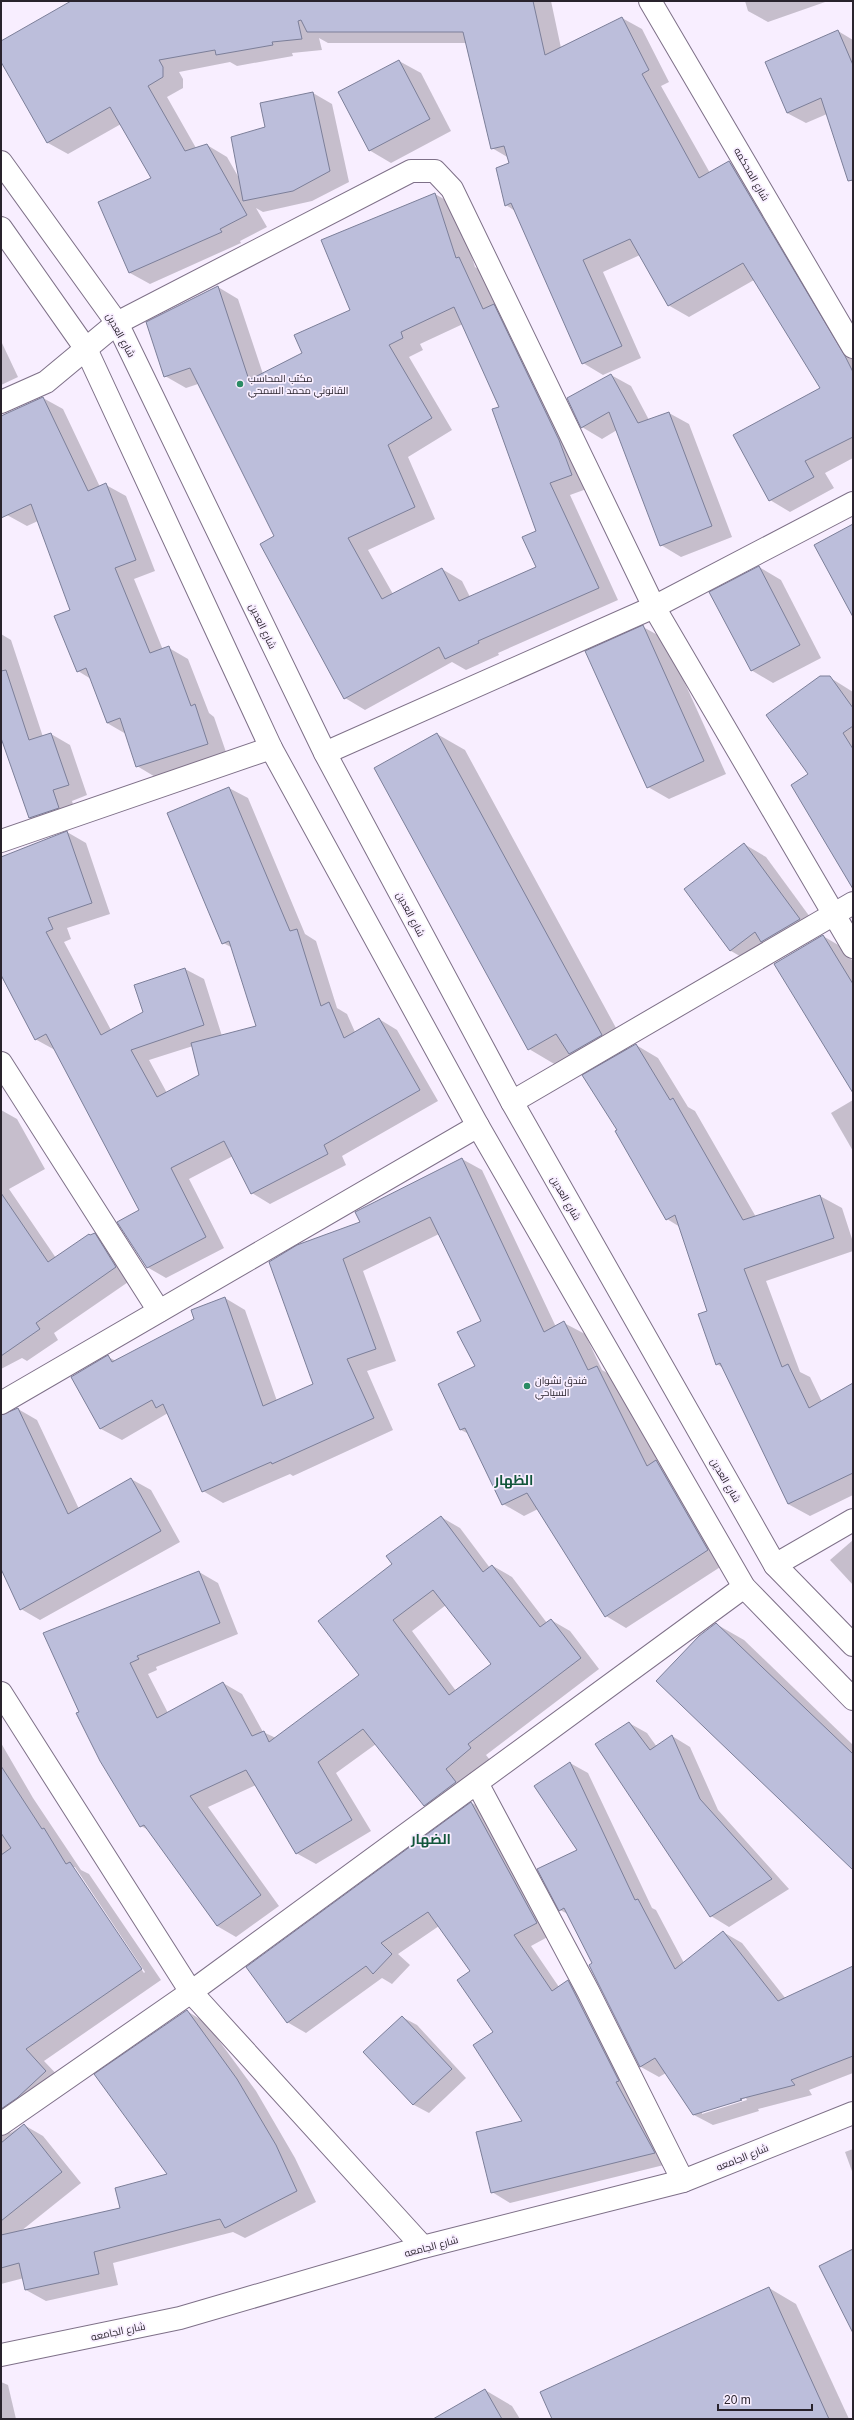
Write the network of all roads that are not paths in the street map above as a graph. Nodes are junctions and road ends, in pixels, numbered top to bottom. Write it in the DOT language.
graph roads {
  1 [pos="650,1"];
  2 [pos="1,162"];
  3 [pos="1,228"];
  4 [pos="117,323"];
  5 [pos="853,347"];
  6 [pos="86,349"];
  7 [pos="1,402"];
  8 [pos="853,503"];
  9 [pos="654,607"];
  10 [pos="272,748"];
  11 [pos="325,753"];
  12 [pos="1,841"];
  13 [pos="853,903"];
  14 [pos="833,915"];
  15 [pos="853,947"];
  16 [pos="1,1063"];
  17 [pos="512,1102"];
  18 [pos="478,1126"];
  19 [pos="159,1311"];
  20 [pos="1,1403"];
  21 [pos="853,1520"];
  22 [pos="775,1566"];
  23 [pos="744,1586"];
  24 [pos="853,1645"];
  25 [pos="1,1694"];
  26 [pos="853,1699"];
  27 [pos="477,1783"];
  28 [pos="191,1992"];
  29 [pos="853,2113"];
  30 [pos="1,2124"];
  31 [pos="683,2181"];
  32 [pos="423,2247"];
  33 [pos="1,2355"];
  1 -- 5 [label="street, شارع المحكمه"];
  2 -- 4 [label="street, شارع العدين"];
  3 -- 6 [label="street"];
  4 -- 6 [label="street"];
  4 -- 9 [label="street"];
  4 -- 11 [label="street, شارع العدين"];
  6 -- 7 [label="street"];
  6 -- 10 [label="street"];
  8 -- 9 [label="street"];
  9 -- 11 [label="street"];
  9 -- 14 [label="street"];
  10 -- 12 [label="street"];
  10 -- 18 [label="street"];
  11 -- 17 [label="street, شارع العدين"];
  13 -- 14 [label="street"];
  14 -- 15 [label="street"];
  14 -- 17 [label="street"];
  16 -- 19 [label="street"];
  17 -- 22 [label="street, شارع العدين"];
  18 -- 19 [label="street"];
  18 -- 23 [label="street"];
  19 -- 20 [label="street"];
  21 -- 22 [label="street"];
  22 -- 24 [label="street, شارع العدين"];
  23 -- 26 [label="street"];
  23 -- 27 [label="street"];
  25 -- 28 [label="street"];
  27 -- 28 [label="street"];
  27 -- 31 [label="street"];
  28 -- 30 [label="street"];
  28 -- 32 [label="street"];
  29 -- 31 [label="street, شارع الجامعه"];
  31 -- 32 [label="street, شارع الجامعه"];
  32 -- 33 [label="street, شارع الجامعه"];
}
